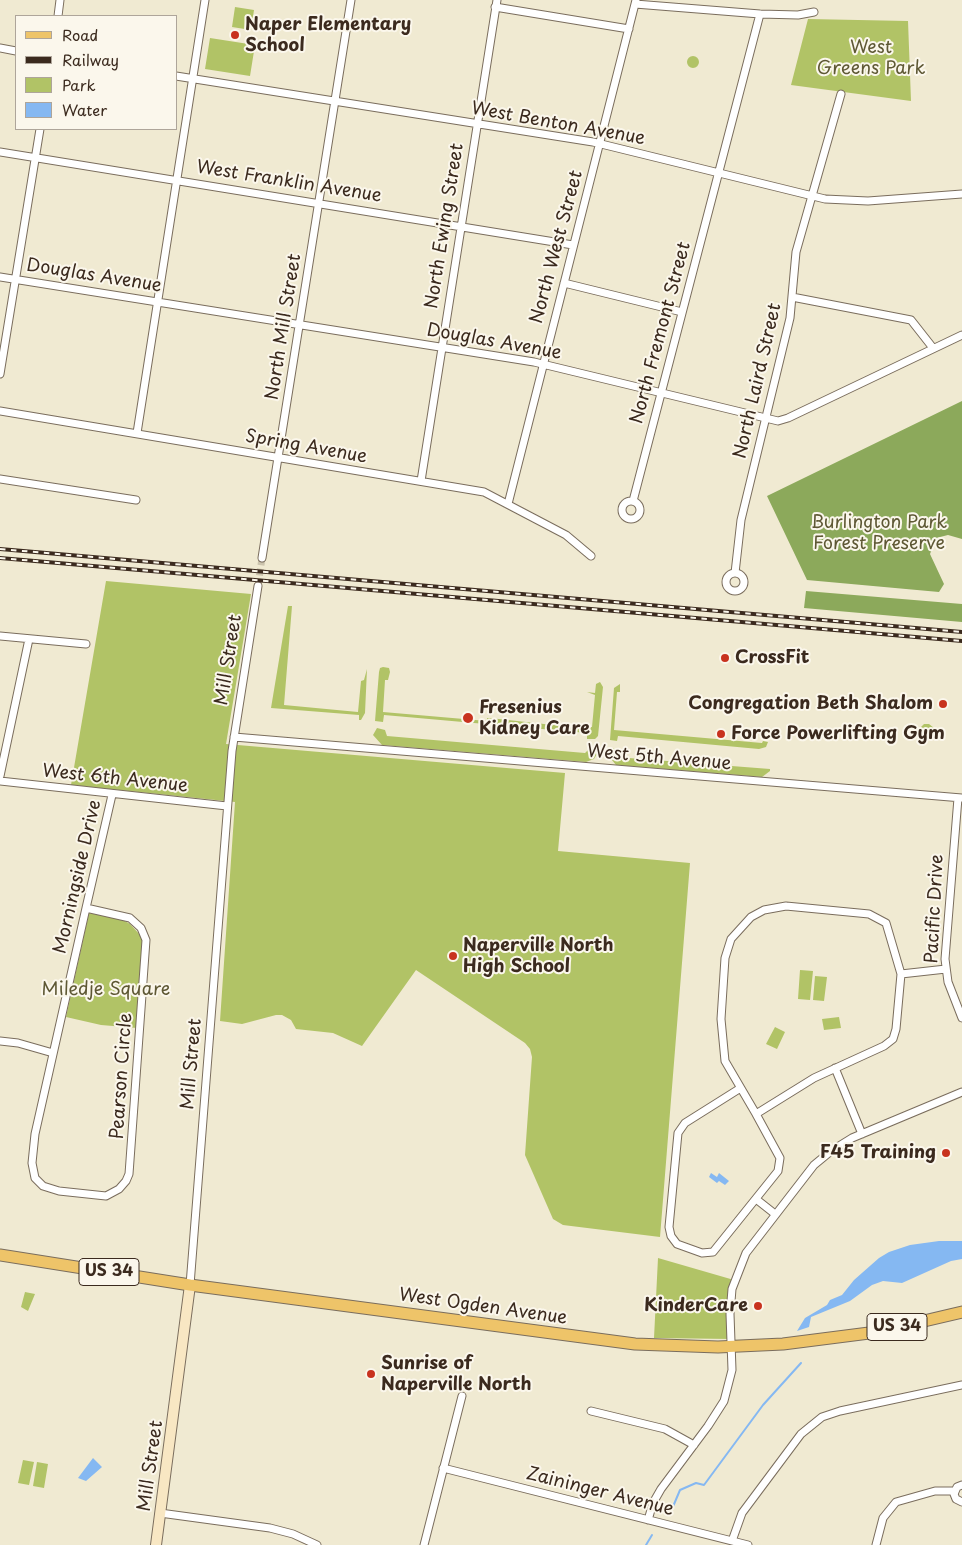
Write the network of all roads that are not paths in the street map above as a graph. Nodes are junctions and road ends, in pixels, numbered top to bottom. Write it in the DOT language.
graph roads {
  1 [pos="60,0"];
  2 [pos="205,0"];
  3 [pos="351,0"];
  4 [pos="636,2"];
  5 [pos="496,4"];
  6 [pos="814,12"];
  7 [pos="760,14"];
  8 [pos="58,15"];
  9 [pos="629,29"];
  10 [pos="0,48"];
  11 [pos="15,51"];
  12 [pos="178,76"];
  13 [pos="193,79"];
  14 [pos="841,94"];
  15 [pos="335,101"];
  16 [pos="477,124"];
  17 [pos="40,130"];
  18 [pos="600,143"];
  19 [pos="0,152"];
  20 [pos="35,157"];
  21 [pos="718,174"];
  22 [pos="176,179"];
  23 [pos="962,194"];
  24 [pos="812,197"];
  25 [pos="319,202"];
  26 [pos="460,225"];
  27 [pos="573,245"];
  28 [pos="0,276"];
  29 [pos="15,279"];
  30 [pos="564,283"];
  31 [pos="792,297"];
  32 [pos="156,302"];
  33 [pos="682,312"];
  34 [pos="300,325"];
  35 [pos="962,335"];
  36 [pos="441,347"];
  37 [pos="934,348"];
  38 [pos="542,364"];
  39 [pos="0,374"];
  40 [pos="660,392"];
  41 [pos="0,411"];
  42 [pos="766,419"];
  43 [pos="137,433"];
  44 [pos="279,457"];
  45 [pos="0,479"];
  46 [pos="421,481"];
  47 [pos="136,500"];
  48 [pos="632,501"];
  49 [pos="508,504"];
  50 [pos="591,556"];
  51 [pos="262,558"];
  52 [pos="735,573"];
  53 [pos="258,586"];
  54 [pos="0,636"];
  55 [pos="30,639"];
  56 [pos="86,644"];
  57 [pos="234,737"];
  58 [pos="0,776"];
  59 [pos="0,781"];
  60 [pos="112,794"];
  61 [pos="960,798"];
  62 [pos="228,806"];
  63 [pos="86,908"];
  64 [pos="946,969"];
  65 [pos="902,974"];
  66 [pos="962,1018"];
  67 [pos="0,1042"];
  68 [pos="53,1053"];
  69 [pos="835,1068"];
  70 [pos="739,1088"];
  71 [pos="962,1092"];
  72 [pos="756,1114"];
  73 [pos="862,1134"];
  74 [pos="33,1172"];
  75 [pos="756,1199"];
  76 [pos="775,1214"];
  77 [pos="0,1255"];
  78 [pos="190,1284"];
  79 [pos="962,1312"];
  80 [pos="732,1347"];
  81 [pos="962,1385"];
  82 [pos="462,1396"];
  83 [pos="591,1411"];
  84 [pos="694,1445"];
  85 [pos="443,1468"];
  86 [pos="962,1485"];
  87 [pos="954,1491"];
  88 [pos="962,1502"];
  89 [pos="160,1513"];
  90 [pos="648,1520"];
  91 [pos="732,1541"];
  92 [pos="156,1545"];
  93 [pos="317,1545"];
  94 [pos="424,1545"];
  95 [pos="748,1545"];
  96 [pos="876,1545"];
  1 -- 8 [label="street"];
  2 -- 13 [label="street"];
  3 -- 15 [label="street, North Mill Street"];
  4 -- 7 [label="street"];
  4 -- 9 [label="street, North West Street"];
  5 -- 9 [label="street"];
  5 -- 16 [label="street, North Ewing Street"];
  6 -- 7 [label="street"];
  7 -- 21 [label="street, North Fremont Street"];
  9 -- 18 [label="street, North West Street"];
  10 -- 11 [label="street"];
  12 -- 13 [label="street, West Benton Avenue"];
  13 -- 15 [label="street, West Benton Avenue"];
  13 -- 22 [label="street"];
  14 -- 24 [label="street, North Laird Street"];
  15 -- 16 [label="street, West Benton Avenue"];
  15 -- 25 [label="street, North Mill Street"];
  16 -- 18 [label="street, West Benton Avenue"];
  16 -- 26 [label="street, North Ewing Street"];
  17 -- 20 [label="street"];
  18 -- 21 [label="street, West Benton Avenue"];
  18 -- 27 [label="street, North West Street"];
  19 -- 20 [label="street, West Franklin Avenue"];
  20 -- 22 [label="street, West Franklin Avenue"];
  20 -- 29 [label="street"];
  21 -- 24 [label="street, West Benton Avenue"];
  21 -- 33 [label="street, North Fremont Street"];
  22 -- 25 [label="street, West Franklin Avenue"];
  22 -- 32 [label="street"];
  23 -- 24 [label="street, West Benton Avenue"];
  24 -- 31 [label="street, North Laird Street"];
  25 -- 26 [label="street, West Franklin Avenue"];
  25 -- 34 [label="street, North Mill Street"];
  26 -- 27 [label="street, West Franklin Avenue"];
  26 -- 36 [label="street, North Ewing Street"];
  27 -- 30 [label="street, North West Street"];
  28 -- 29 [label="street, Douglas Avenue"];
  29 -- 32 [label="street, Douglas Avenue"];
  29 -- 39 [label="street"];
  30 -- 33 [label="street"];
  30 -- 38 [label="street, North West Street"];
  31 -- 37 [label="street"];
  31 -- 42 [label="street, North Laird Street"];
  32 -- 34 [label="street, Douglas Avenue"];
  32 -- 43 [label="street"];
  33 -- 40 [label="street, North Fremont Street"];
  34 -- 36 [label="street, Douglas Avenue"];
  34 -- 44 [label="street, North Mill Street"];
  35 -- 37 [label="street, Douglas Avenue"];
  36 -- 38 [label="street, Douglas Avenue"];
  36 -- 46 [label="street, North Ewing Street"];
  37 -- 42 [label="street, Douglas Avenue"];
  38 -- 40 [label="street, Douglas Avenue"];
  38 -- 49 [label="street, North West Street"];
  40 -- 42 [label="street, Douglas Avenue"];
  40 -- 48 [label="street, North Fremont Street"];
  41 -- 43 [label="street, Spring Avenue"];
  42 -- 52 [label="street, North Laird Street"];
  43 -- 44 [label="street, Spring Avenue"];
  44 -- 46 [label="street, Spring Avenue"];
  44 -- 51 [label="street, North Mill Street"];
  45 -- 47 [label="street"];
  46 -- 49 [label="street, Spring Avenue"];
  49 -- 50 [label="street, Spring Avenue"];
  53 -- 57 [label="street, Mill Street"];
  54 -- 55 [label="street"];
  55 -- 56 [label="street"];
  55 -- 58 [label="street"];
  57 -- 61 [label="street, West 5th Avenue"];
  57 -- 62 [label="street, Mill Street"];
  59 -- 60 [label="street, West 6th Avenue"];
  60 -- 62 [label="street, West 6th Avenue"];
  60 -- 63 [label="street, Morningside Drive"];
  61 -- 64 [label="street, Pacific Drive"];
  62 -- 78 [label="street, Mill Street"];
  63 -- 68 [label="street, Morningside Drive"];
  63 -- 74 [label="street, Pearson Circle"];
  64 -- 65 [label="street"];
  64 -- 66 [label="street, Pacific Drive"];
  65 -- 69 [label="street"];
  65 -- 70 [label="street"];
  67 -- 68 [label="street"];
  68 -- 74 [label="street, Morningside Drive"];
  69 -- 72 [label="street"];
  69 -- 73 [label="street"];
  70 -- 72 [label="street"];
  70 -- 75 [label="street"];
  71 -- 73 [label="street"];
  72 -- 75 [label="street"];
  73 -- 76 [label="street"];
  75 -- 76 [label="street"];
  76 -- 80 [label="street"];
  77 -- 78 [label="main road, West Ogden Avenue / US 34"];
  78 -- 80 [label="main road, West Ogden Avenue / US 34"];
  78 -- 89 [label="main road, Mill Street"];
  79 -- 80 [label="main road, West Ogden Avenue / US 34"];
  80 -- 84 [label="street"];
  81 -- 91 [label="street"];
  82 -- 85 [label="street"];
  83 -- 84 [label="street"];
  84 -- 90 [label="street"];
  85 -- 90 [label="street, Zaininger Avenue"];
  85 -- 94 [label="street"];
  86 -- 87 [label="street"];
  87 -- 88 [label="street"];
  87 -- 96 [label="street"];
  89 -- 92 [label="main road, Mill Street"];
  89 -- 93 [label="street"];
  90 -- 91 [label="street, Zaininger Avenue"];
  91 -- 95 [label="street, Zaininger Avenue"];
}
